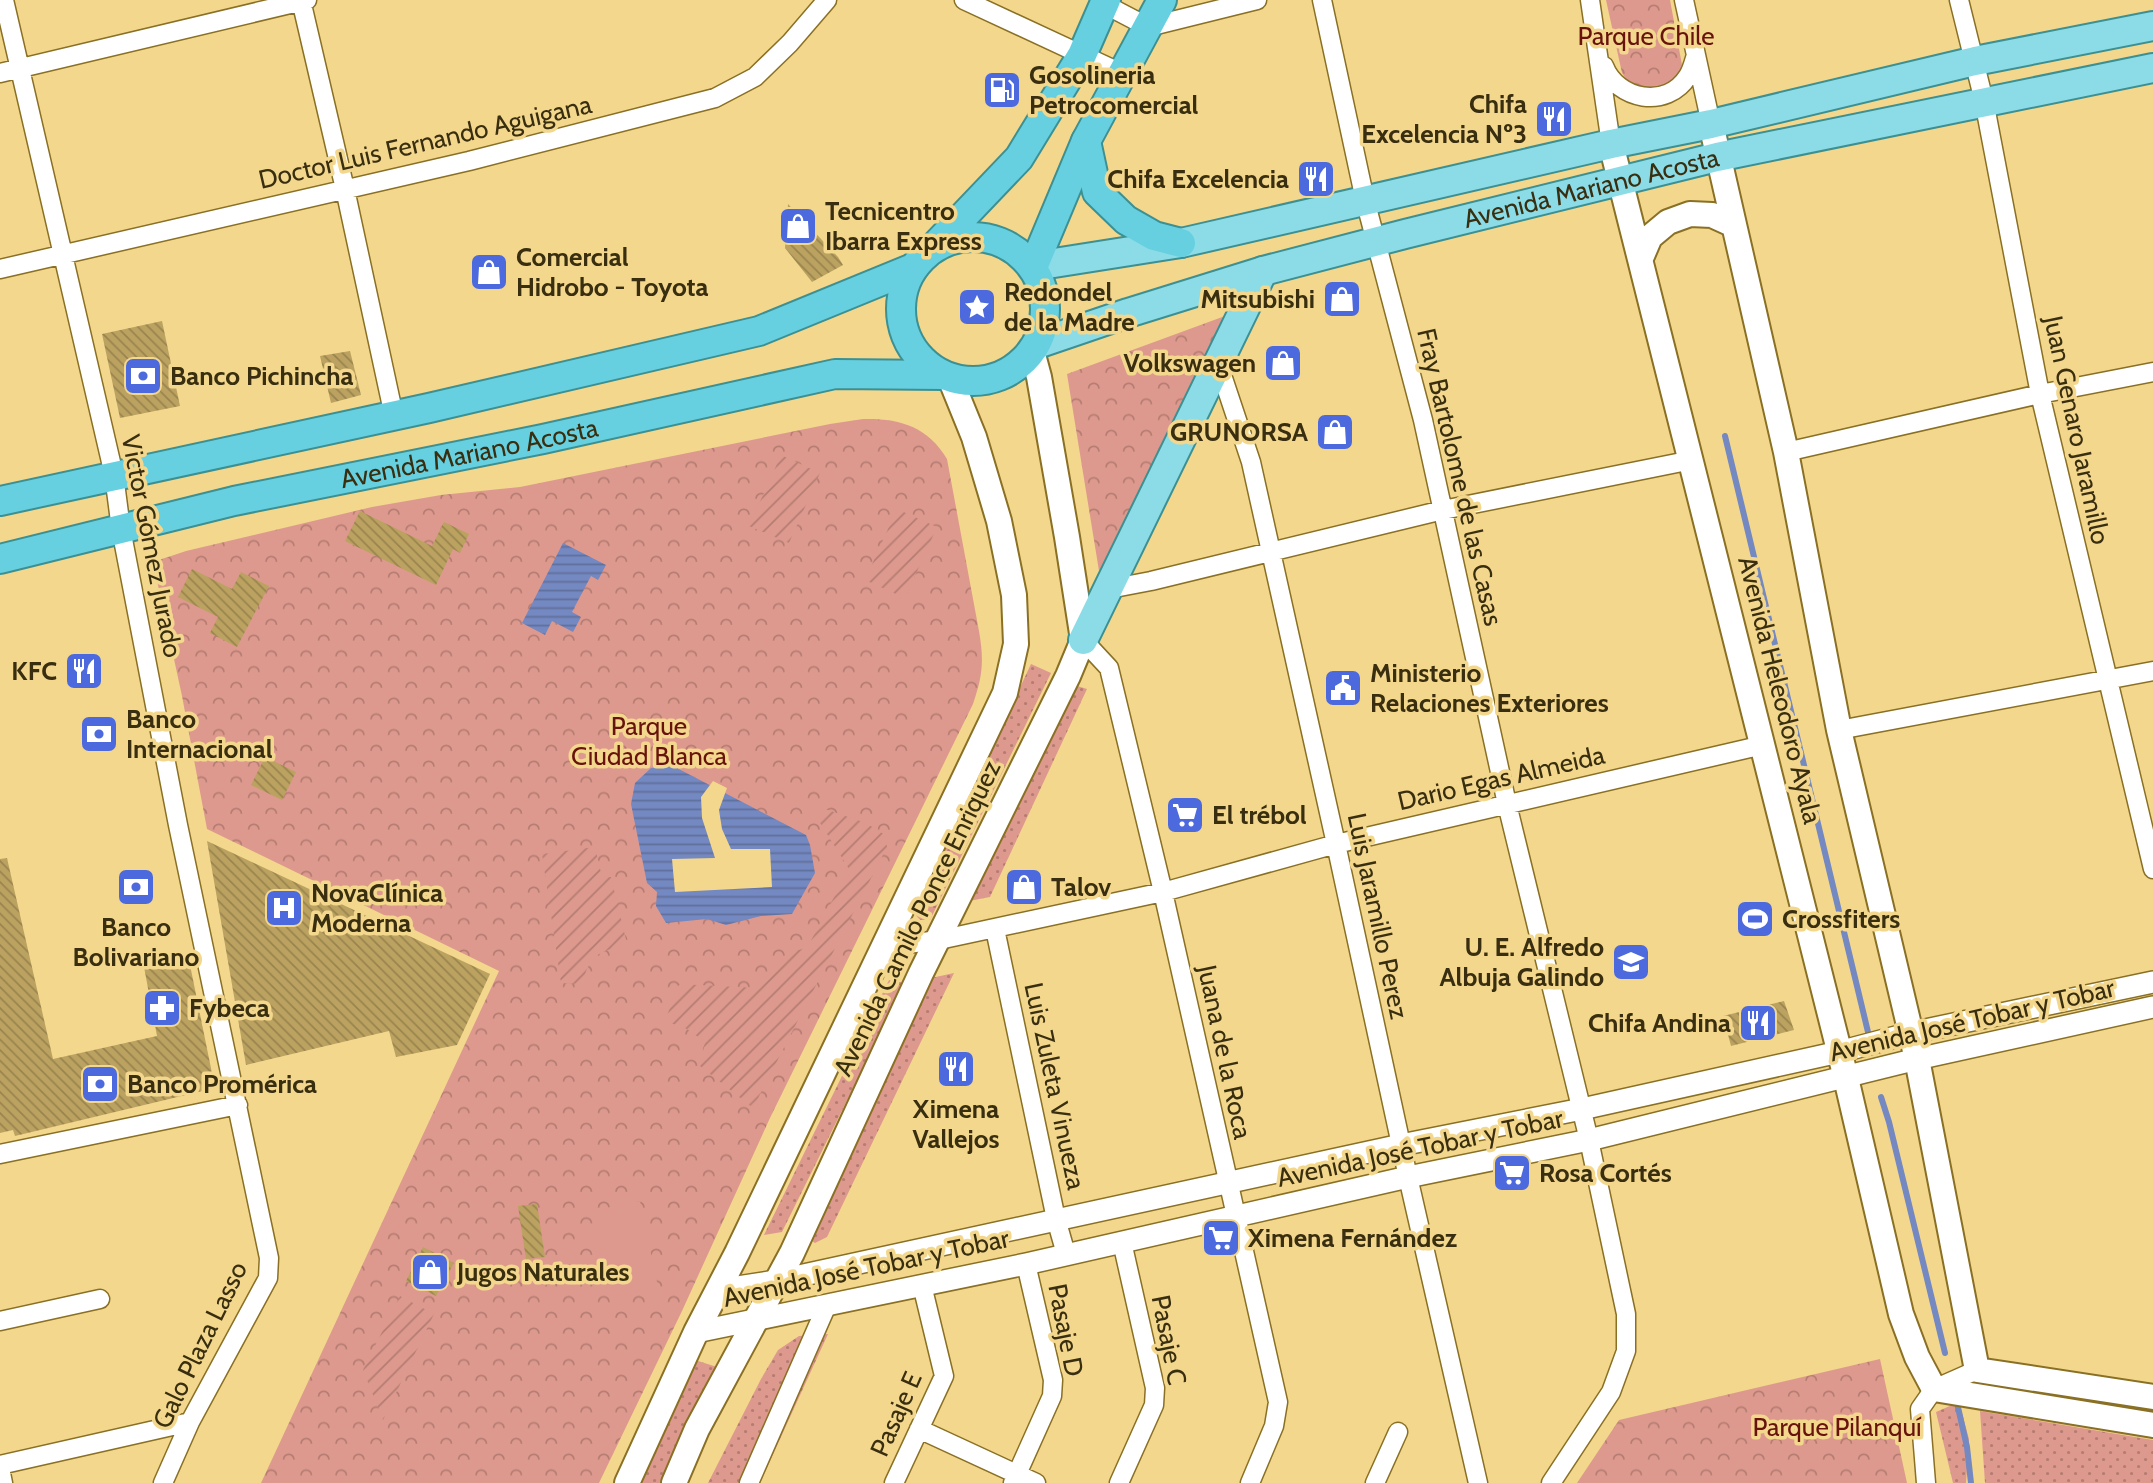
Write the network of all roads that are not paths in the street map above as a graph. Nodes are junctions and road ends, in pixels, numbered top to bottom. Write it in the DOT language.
graph roads {
  1 [pos="4,0"];
  2 [pos="303,0"];
  3 [pos="827,0"];
  4 [pos="964,0"];
  5 [pos="1162,0"];
  6 [pos="1257,0"];
  7 [pos="1322,0"];
  8 [pos="1590,0"];
  9 [pos="1684,0"];
  10 [pos="1959,0"];
  11 [pos="1105,2"];
  12 [pos="2153,26"];
  13 [pos="1148,27"];
  14 [pos="1082,55"];
  15 [pos="1696,55"];
  16 [pos="1600,56"];
  17 [pos="1975,61"];
  18 [pos="2153,68"];
  19 [pos="20,69"];
  20 [pos="1121,73"];
  21 [pos="0,74"];
  22 [pos="1984,101"];
  23 [pos="1711,124"];
  24 [pos="1086,141"];
  25 [pos="1611,144"];
  26 [pos="1717,157"];
  27 [pos="1620,181"];
  28 [pos="345,189"];
  29 [pos="1364,200"];
  30 [pos="1734,225"];
  31 [pos="1374,241"];
  32 [pos="1181,243"];
  33 [pos="63,254"];
  34 [pos="923,258"];
  35 [pos="1641,258"];
  36 [pos="1034,265"];
  37 [pos="0,269"];
  38 [pos="1263,271"];
  39 [pos="1035,348"];
  40 [pos="1218,363"];
  41 [pos="2153,372"];
  42 [pos="946,376"];
  43 [pos="2040,394"];
  44 [pos="394,416"];
  45 [pos="1786,452"];
  46 [pos="1692,460"];
  47 [pos="114,475"];
  48 [pos="0,501"];
  49 [pos="1443,510"];
  50 [pos="121,529"];
  51 [pos="1271,552"];
  52 [pos="0,559"];
  53 [pos="1109,589"];
  54 [pos="1083,640"];
  55 [pos="2153,671"];
  56 [pos="2107,682"];
  57 [pos="1839,730"];
  58 [pos="1763,745"];
  59 [pos="1507,804"];
  60 [pos="1336,844"];
  61 [pos="2153,869"];
  62 [pos="1163,892"];
  63 [pos="995,929"];
  64 [pos="939,940"];
  65 [pos="883,947"];
  66 [pos="2153,982"];
  67 [pos="2153,1007"];
  68 [pos="1911,1033"];
  69 [pos="1839,1052"];
  70 [pos="1917,1059"];
  71 [pos="1846,1077"];
  72 [pos="238,1105"];
  73 [pos="1582,1110"];
  74 [pos="1589,1140"];
  75 [pos="1401,1145"];
  76 [pos="0,1154"];
  77 [pos="1408,1177"];
  78 [pos="1227,1182"];
  79 [pos="1236,1218"];
  80 [pos="1056,1219"];
  81 [pos="1122,1242"];
  82 [pos="1066,1254"];
  83 [pos="1026,1264"];
  84 [pos="776,1281"];
  85 [pos="922,1285"];
  86 [pos="718,1290"];
  87 [pos="100,1299"];
  88 [pos="827,1305"];
  89 [pos="755,1320"];
  90 [pos="0,1321"];
  91 [pos="696,1332"];
  92 [pos="1977,1370"];
  93 [pos="1934,1389"];
  94 [pos="2153,1397"];
  95 [pos="190,1422"];
  96 [pos="2153,1425"];
  97 [pos="919,1429"];
  98 [pos="1398,1432"];
  99 [pos="0,1467"];
  100 [pos="1015,1479"];
  101 [pos="3,1483"];
  102 [pos="163,1483"];
  103 [pos="626,1483"];
  104 [pos="674,1483"];
  105 [pos="749,1483"];
  106 [pos="894,1483"];
  107 [pos="1036,1483"];
  108 [pos="1119,1483"];
  109 [pos="1250,1483"];
  110 [pos="1375,1483"];
  111 [pos="1478,1483"];
  112 [pos="1551,1483"];
  113 [pos="1926,1483"];
  1 -- 19 [label="street, Victor Gómez Jurado"];
  2 -- 19 [label="street"];
  2 -- 28 [label="street"];
  3 -- 28 [label="street, Doctor Luis Fernando Aguigana"];
  4 -- 14 [label="street"];
  5 -- 13 [label="highway"];
  6 -- 13 [label="street"];
  7 -- 29 [label="street, Fray Bartolome de las Casas"];
  8 -- 16 [label="street, Avenida Heleodoro Ayala"];
  9 -- 15 [label="street, Avenida Heleodoro Ayala"];
  10 -- 17 [label="street, Juan Genaro Jaramillo"];
  11 -- 13 [label="street"];
  11 -- 14 [label="highway"];
  12 -- 17 [label="main road, Avenida Mariano Acosta"];
  13 -- 20 [label="highway"];
  14 -- 20 [label="street"];
  14 -- 34 [label="highway"];
  15 -- 16 [label="street"];
  15 -- 23 [label="street, Avenida Heleodoro Ayala"];
  16 -- 25 [label="street, Avenida Heleodoro Ayala"];
  17 -- 22 [label="street, Juan Genaro Jaramillo"];
  17 -- 23 [label="main road, Avenida Mariano Acosta"];
  18 -- 22 [label="main road, Avenida Mariano Acosta"];
  19 -- 21 [label="street"];
  19 -- 33 [label="street, Victor Gómez Jurado"];
  20 -- 24 [label="highway"];
  22 -- 26 [label="main road, Avenida Mariano Acosta"];
  22 -- 43 [label="street, Juan Genaro Jaramillo"];
  23 -- 25 [label="main road, Avenida Mariano Acosta"];
  23 -- 26 [label="main road, Avenida Heleodoro Ayala"];
  24 -- 32 [label="highway"];
  24 -- 36 [label="highway"];
  25 -- 27 [label="main road, Avenida Heleodoro Ayala"];
  25 -- 29 [label="main road, Avenida Mariano Acosta"];
  26 -- 27 [label="main road, Avenida Mariano Acosta"];
  26 -- 30 [label="main road, Avenida Heleodoro Ayala"];
  27 -- 31 [label="main road, Avenida Mariano Acosta"];
  27 -- 35 [label="main road, Avenida Heleodoro Ayala"];
  28 -- 33 [label="street, Doctor Luis Fernando Aguigana"];
  28 -- 44 [label="street"];
  29 -- 31 [label="street, Fray Bartolome de las Casas"];
  29 -- 32 [label="main road, Avenida Mariano Acosta"];
  30 -- 35 [label="main road"];
  30 -- 45 [label="main road, Avenida Heleodoro Ayala"];
  31 -- 38 [label="main road, Avenida Mariano Acosta"];
  31 -- 49 [label="street, Fray Bartolome de las Casas"];
  32 -- 36 [label="main road, Avenida Mariano Acosta"];
  33 -- 37 [label="street, Doctor Luis Fernando Aguigana"];
  33 -- 47 [label="street, Victor Gómez Jurado"];
  34 -- 36 [label="highway"];
  34 -- 42 [label="highway"];
  34 -- 44 [label="highway, Avenida Mariano Acosta"];
  35 -- 46 [label="main road, Avenida Heleodoro Ayala"];
  36 -- 39 [label="highway"];
  38 -- 39 [label="main road, Avenida Mariano Acosta"];
  38 -- 40 [label="main road"];
  39 -- 42 [label="highway"];
  39 -- 54 [label="main road"];
  40 -- 51 [label="street, Luis Jaramillo Perez"];
  40 -- 53 [label="main road"];
  41 -- 43 [label="street"];
  42 -- 50 [label="highway, Avenida Mariano Acosta"];
  42 -- 65 [label="main road, Avenida Camilo Ponce Enriquez"];
  43 -- 45 [label="street"];
  43 -- 56 [label="street, Juan Genaro Jaramillo"];
  44 -- 47 [label="highway, Avenida Mariano Acosta"];
  45 -- 57 [label="main road, Avenida Heleodoro Ayala"];
  46 -- 49 [label="street"];
  46 -- 58 [label="main road, Avenida Heleodoro Ayala"];
  47 -- 48 [label="highway, Avenida Mariano Acosta"];
  47 -- 50 [label="street, Victor Gómez Jurado"];
  49 -- 51 [label="street"];
  49 -- 59 [label="street, Fray Bartolome de las Casas"];
  50 -- 52 [label="highway, Avenida Mariano Acosta"];
  50 -- 72 [label="street, Victor Gómez Jurado"];
  51 -- 53 [label="street"];
  51 -- 60 [label="street, Luis Jaramillo Perez"];
  53 -- 54 [label="main road"];
  54 -- 62 [label="street, Juana de la Roca"];
  54 -- 64 [label="main road, Avenida Camilo Ponce Enriquez"];
  55 -- 56 [label="street"];
  56 -- 57 [label="street"];
  56 -- 61 [label="street, Juan Genaro Jaramillo"];
  57 -- 68 [label="main road, Avenida Heleodoro Ayala"];
  58 -- 59 [label="street, Dario Egas Almeida"];
  58 -- 69 [label="main road, Avenida Heleodoro Ayala"];
  59 -- 60 [label="street, Dario Egas Almeida"];
  59 -- 73 [label="street, Fray Bartolome de las Casas"];
  60 -- 62 [label="street, Dario Egas Almeida"];
  60 -- 75 [label="street, Luis Jaramillo Perez"];
  62 -- 63 [label="street, Dario Egas Almeida"];
  62 -- 78 [label="street, Juana de la Roca"];
  63 -- 64 [label="street, Dario Egas Almeida"];
  63 -- 80 [label="street, Luis Zuleta Vinueza"];
  64 -- 65 [label="street, Dario Egas Almeida"];
  64 -- 84 [label="main road, Avenida Camilo Ponce Enriquez"];
  65 -- 86 [label="main road, Avenida Camilo Ponce Enriquez"];
  66 -- 68 [label="street, Avenida José Tobar y Tobar"];
  67 -- 70 [label="street, Avenida José Tobar y Tobar"];
  68 -- 69 [label="street, Avenida José Tobar y Tobar"];
  68 -- 70 [label="main road, Avenida Heleodoro Ayala"];
  69 -- 71 [label="main road, Avenida Heleodoro Ayala"];
  69 -- 73 [label="street, Avenida José Tobar y Tobar"];
  70 -- 71 [label="street, Avenida José Tobar y Tobar"];
  70 -- 92 [label="main road, Avenida Heleodoro Ayala"];
  71 -- 74 [label="street, Avenida José Tobar y Tobar"];
  71 -- 93 [label="main road, Avenida Heleodoro Ayala"];
  72 -- 76 [label="street"];
  72 -- 95 [label="street, Galo Plaza Lasso"];
  73 -- 74 [label="street, Fray Bartolome de las Casas"];
  73 -- 75 [label="street, Avenida José Tobar y Tobar"];
  74 -- 77 [label="street, Avenida José Tobar y Tobar"];
  74 -- 112 [label="street, Fray Bartolome de las Casas"];
  75 -- 77 [label="street, Luis Jaramillo Perez"];
  75 -- 78 [label="street, Avenida José Tobar y Tobar"];
  77 -- 79 [label="street, Avenida José Tobar y Tobar"];
  77 -- 111 [label="street, Luis Jaramillo Perez"];
  78 -- 79 [label="street, Juana de la Roca"];
  78 -- 80 [label="street, Avenida José Tobar y Tobar"];
  79 -- 81 [label="street, Avenida José Tobar y Tobar"];
  79 -- 109 [label="street, Juana de la Roca"];
  80 -- 82 [label="street, Luis Zuleta Vinueza"];
  80 -- 84 [label="street, Avenida José Tobar y Tobar"];
  81 -- 82 [label="street, Avenida José Tobar y Tobar"];
  81 -- 108 [label="street, Pasaje C"];
  82 -- 83 [label="street, Avenida José Tobar y Tobar"];
  83 -- 85 [label="street, Avenida José Tobar y Tobar"];
  83 -- 100 [label="street, Pasaje D"];
  84 -- 86 [label="street, Avenida José Tobar y Tobar"];
  84 -- 89 [label="main road, Avenida Camilo Ponce Enriquez"];
  85 -- 88 [label="street, Avenida José Tobar y Tobar"];
  85 -- 97 [label="street, Pasaje E"];
  86 -- 91 [label="main road, Avenida Camilo Ponce Enriquez"];
  87 -- 90 [label="street"];
  88 -- 89 [label="street, Avenida José Tobar y Tobar"];
  88 -- 105 [label="street"];
  89 -- 91 [label="street, Avenida José Tobar y Tobar"];
  89 -- 104 [label="main road, Avenida Camilo Ponce Enriquez"];
  91 -- 103 [label="main road, Avenida Camilo Ponce Enriquez"];
  92 -- 93 [label="street"];
  92 -- 94 [label="main road"];
  93 -- 96 [label="main road"];
  93 -- 113 [label="street"];
  95 -- 99 [label="street"];
  95 -- 102 [label="street, Galo Plaza Lasso"];
  97 -- 100 [label="street"];
  97 -- 106 [label="street, Pasaje E"];
  98 -- 110 [label="street"];
  99 -- 101 [label="street"];
  100 -- 107 [label="street"];
}
